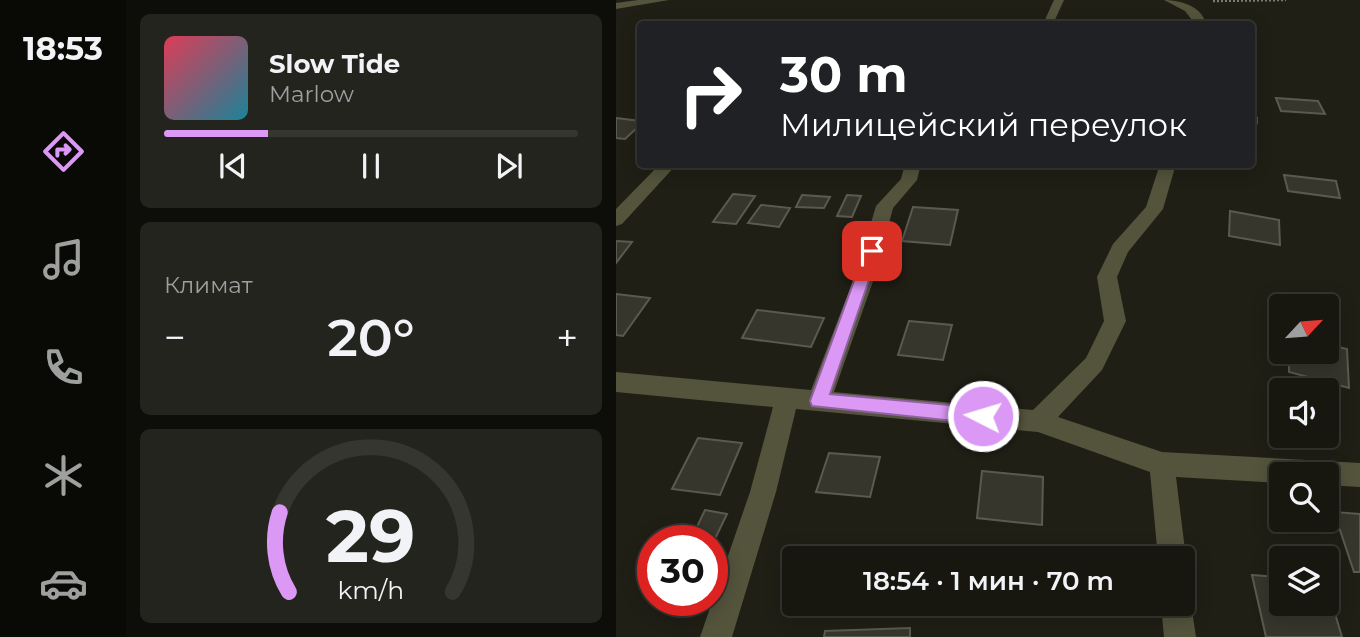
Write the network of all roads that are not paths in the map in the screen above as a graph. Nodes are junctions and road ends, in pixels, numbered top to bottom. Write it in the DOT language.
graph roads {
  1 [pos="664,0"];
  2 [pos="1059,0"];
  3 [pos="1169,0"];
  4 [pos="616,6"];
  5 [pos="1049,21"];
  6 [pos="1200,21"];
  7 [pos="665,168"];
  8 [pos="912,168"];
  9 [pos="1167,168"];
  10 [pos="616,220"];
  11 [pos="616,382"];
  12 [pos="787,398"];
  13 [pos="818,401"];
  14 [pos="1038,421"];
  15 [pos="1162,464"];
  16 [pos="1360,475"];
  17 [pos="1171,546"];
  18 [pos="1177,616"];
  19 [pos="716,637"];
  20 [pos="1180,637"];
  1 -- 4 [label="street"];
  2 -- 5 [label="street"];
  3 -- 6 [label="street"];
  7 -- 10 [label="street"];
  8 -- 13 [label="street"];
  9 -- 14 [label="street"];
  11 -- 12 [label="street"];
  12 -- 13 [label="street"];
  12 -- 19 [label="street"];
  13 -- 14 [label="street"];
  14 -- 15 [label="street"];
  15 -- 16 [label="street"];
  15 -- 17 [label="street"];
  18 -- 20 [label="street"];
}
